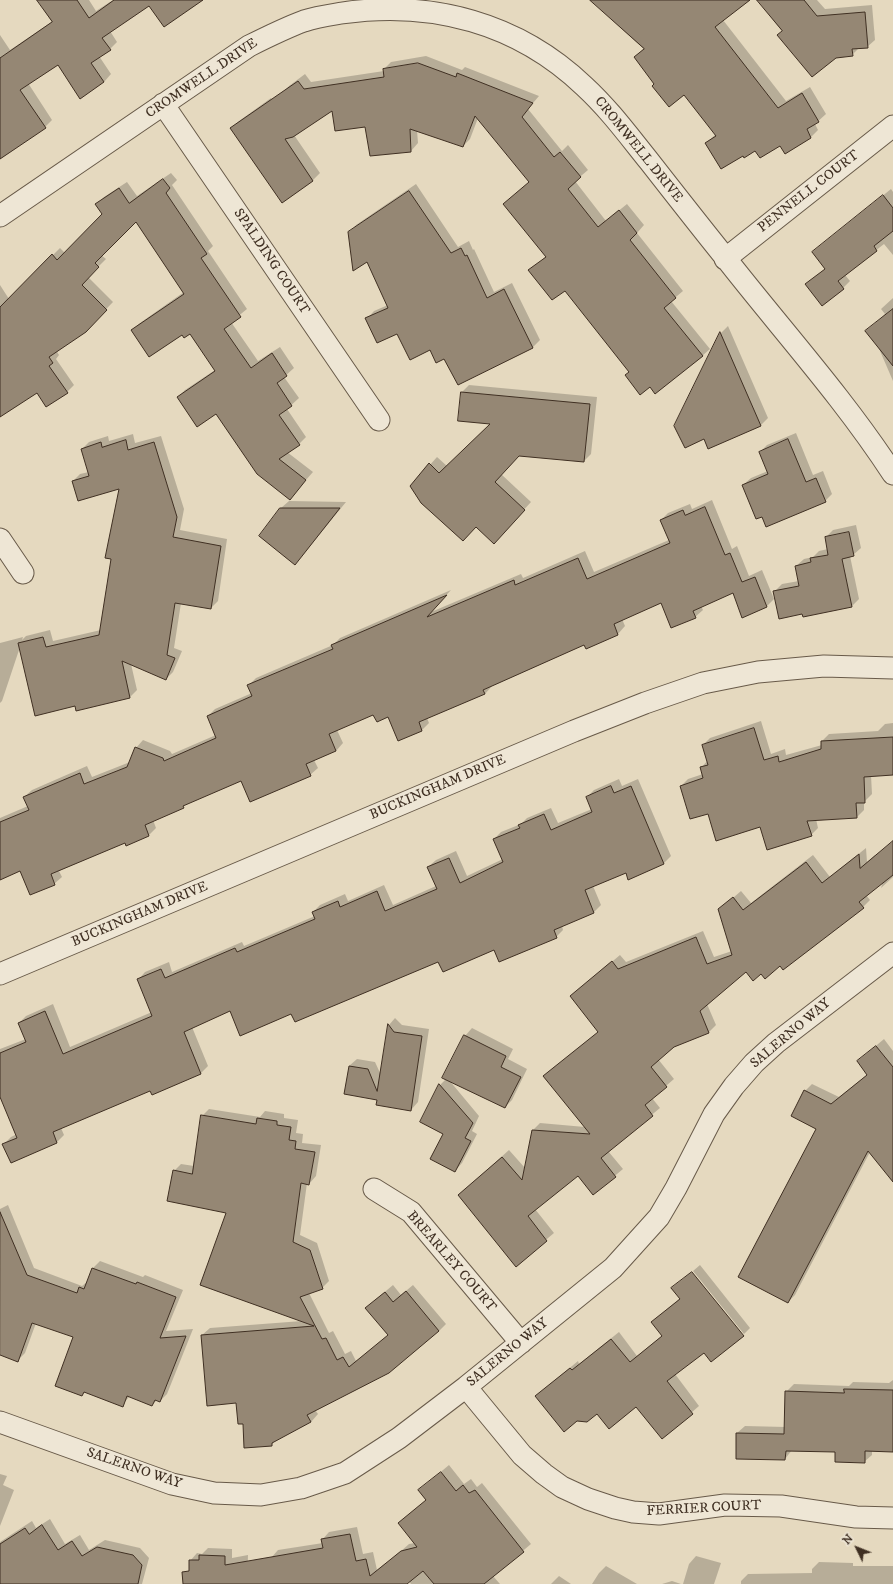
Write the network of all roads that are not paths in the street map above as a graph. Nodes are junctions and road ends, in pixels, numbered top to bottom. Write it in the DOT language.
graph roads {
  1 [pos="163,104"];
  2 [pos="893,126"];
  3 [pos="0,216"];
  4 [pos="725,258"];
  5 [pos="378,420"];
  6 [pos="893,474"];
  7 [pos="0,539"];
  8 [pos="22,573"];
  9 [pos="893,668"];
  10 [pos="893,953"];
  11 [pos="0,974"];
  12 [pos="374,1189"];
  13 [pos="521,1343"];
  14 [pos="466,1387"];
  15 [pos="0,1422"];
  16 [pos="893,1518"];
  1 -- 3 [label="street, CROMWELL DRIVE"];
  1 -- 4 [label="street, CROMWELL DRIVE"];
  1 -- 5 [label="street, SPALDING COURT"];
  2 -- 4 [label="street, PENNELL COURT"];
  4 -- 6 [label="street, CROMWELL DRIVE"];
  7 -- 8 [label="street"];
  9 -- 11 [label="street, BUCKINGHAM DRIVE"];
  10 -- 13 [label="street, SALERNO WAY"];
  12 -- 13 [label="street, BREARLEY COURT"];
  13 -- 14 [label="street, SALERNO WAY"];
  14 -- 15 [label="street, SALERNO WAY"];
  14 -- 16 [label="street, FERRIER COURT"];
}
